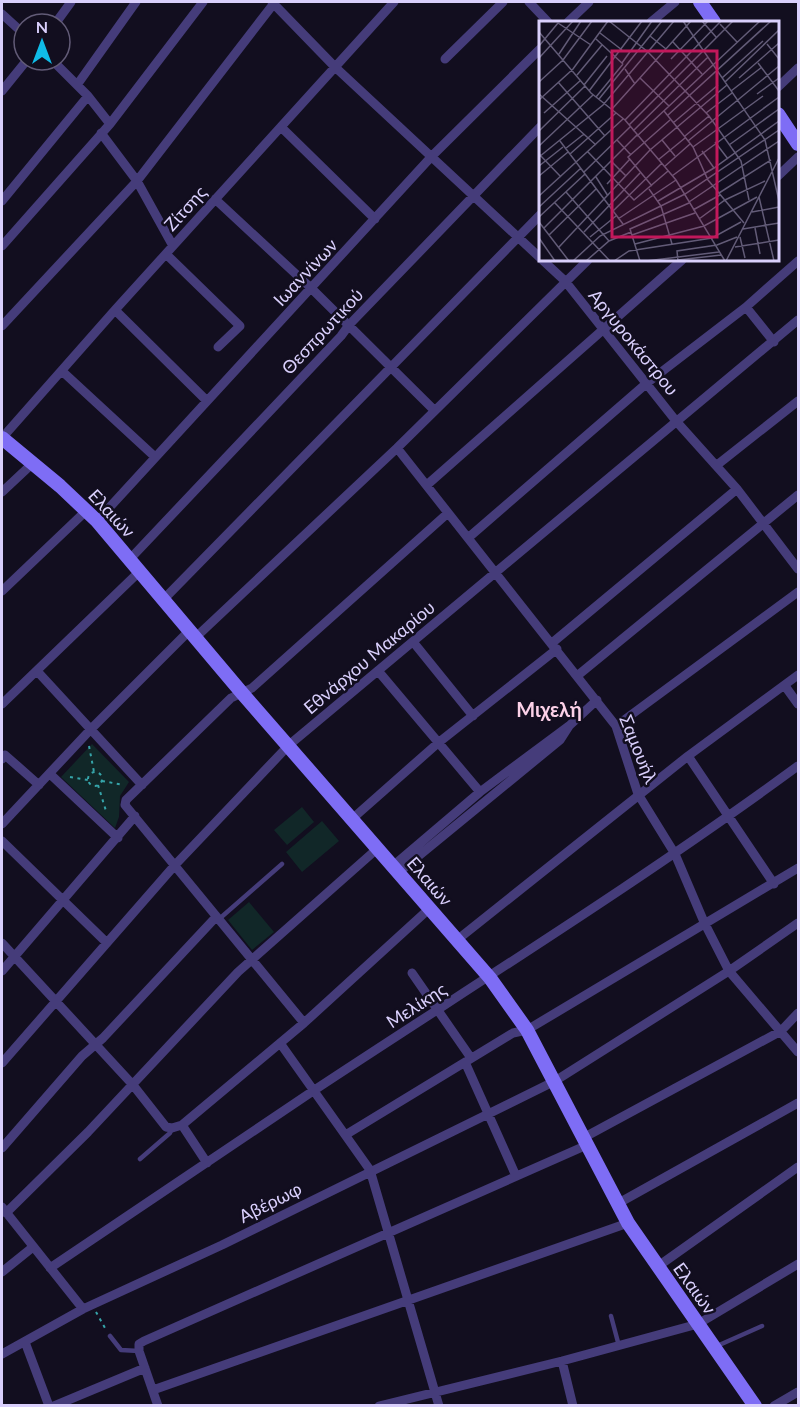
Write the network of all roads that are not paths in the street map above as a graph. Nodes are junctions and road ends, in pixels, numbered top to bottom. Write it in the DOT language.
graph roads {
  1 [pos="135,2"];
  2 [pos="203,2"];
  3 [pos="273,2"];
  4 [pos="394,2"];
  5 [pos="503,2"];
  6 [pos="529,2"];
  7 [pos="589,2"];
  8 [pos="675,2"];
  9 [pos="700,2"];
  10 [pos="547,21"];
  11 [pos="569,21"];
  12 [pos="652,21"];
  13 [pos="713,21"];
  14 [pos="539,50"];
  15 [pos="446,59"];
  16 [pos="335,67"];
  17 [pos="798,68"];
  18 [pos="17,72"];
  19 [pos="64,72"];
  20 [pos="77,85"];
  21 [pos="779,85"];
  22 [pos="2,91"];
  23 [pos="88,96"];
  24 [pos="779,117"];
  25 [pos="110,124"];
  26 [pos="281,127"];
  27 [pos="539,128"];
  28 [pos="101,133"];
  29 [pos="798,144"];
  30 [pos="432,156"];
  31 [pos="798,157"];
  32 [pos="779,174"];
  33 [pos="137,180"];
  34 [pos="473,196"];
  35 [pos="215,199"];
  36 [pos="2,201"];
  37 [pos="539,216"];
  38 [pos="375,219"];
  39 [pos="515,238"];
  40 [pos="2,246"];
  41 [pos="173,246"];
  42 [pos="166,254"];
  43 [pos="539,259"];
  44 [pos="542,261"];
  45 [pos="587,261"];
  46 [pos="681,261"];
  47 [pos="798,261"];
  48 [pos="565,281"];
  49 [pos="312,289"];
  50 [pos="746,307"];
  51 [pos="114,310"];
  52 [pos="798,320"];
  53 [pos="349,325"];
  54 [pos="2,326"];
  55 [pos="603,329"];
  56 [pos="774,342"];
  57 [pos="218,347"];
  58 [pos="391,365"];
  59 [pos="63,372"];
  60 [pos="647,383"];
  61 [pos="207,400"];
  62 [pos="798,401"];
  63 [pos="434,410"];
  64 [pos="676,421"];
  65 [pos="2,438"];
  66 [pos="397,448"];
  67 [pos="154,456"];
  68 [pos="33,463"];
  69 [pos="717,465"];
  70 [pos="428,484"];
  71 [pos="737,489"];
  72 [pos="2,492"];
  73 [pos="798,495"];
  74 [pos="87,510"];
  75 [pos="448,513"];
  76 [pos="97,521"];
  77 [pos="763,523"];
  78 [pos="468,538"];
  79 [pos="130,559"];
  80 [pos="798,569"];
  81 [pos="140,571"];
  82 [pos="495,571"];
  83 [pos="2,591"];
  84 [pos="798,592"];
  85 [pos="163,600"];
  86 [pos="192,634"];
  87 [pos="414,643"];
  88 [pos="555,646"];
  89 [pos="37,671"];
  90 [pos="379,672"];
  91 [pos="798,675"];
  92 [pos="577,676"];
  93 [pos="785,686"];
  94 [pos="242,693"];
  95 [pos="597,699"];
  96 [pos="2,704"];
  97 [pos="798,704"];
  98 [pos="473,716"];
  99 [pos="570,725"];
  100 [pos="616,726"];
  101 [pos="88,732"];
  102 [pos="438,743"];
  103 [pos="289,745"];
  104 [pos="687,756"];
  105 [pos="2,759"];
  106 [pos="798,766"];
  107 [pos="52,772"];
  108 [pos="39,785"];
  109 [pos="141,787"];
  110 [pos="480,792"];
  111 [pos="639,794"];
  112 [pos="135,816"];
  113 [pos="729,817"];
  114 [pos="352,819"];
  115 [pos="2,824"];
  116 [pos="118,838"];
  117 [pos="2,841"];
  118 [pos="378,849"];
  119 [pos="675,854"];
  120 [pos="282,864"];
  121 [pos="175,865"];
  122 [pos="798,868"];
  123 [pos="396,869"];
  124 [pos="774,884"];
  125 [pos="63,900"];
  126 [pos="430,908"];
  127 [pos="217,919"];
  128 [pos="704,922"];
  129 [pos="798,923"];
  130 [pos="457,940"];
  131 [pos="2,943"];
  132 [pos="107,943"];
  133 [pos="15,956"];
  134 [pos="251,961"];
  135 [pos="2,971"];
  136 [pos="729,971"];
  137 [pos="412,974"];
  138 [pos="490,978"];
  139 [pos="56,1003"];
  140 [pos="439,1010"];
  141 [pos="798,1013"];
  142 [pos="304,1023"];
  143 [pos="527,1030"];
  144 [pos="781,1030"];
  145 [pos="280,1044"];
  146 [pos="94,1046"];
  147 [pos="798,1052"];
  148 [pos="468,1060"];
  149 [pos="2,1063"];
  150 [pos="555,1081"];
  151 [pos="133,1085"];
  152 [pos="314,1091"];
  153 [pos="798,1103"];
  154 [pos="487,1113"];
  155 [pos="182,1125"];
  156 [pos="169,1128"];
  157 [pos="347,1134"];
  158 [pos="585,1142"];
  159 [pos="2,1148"];
  160 [pos="140,1159"];
  161 [pos="207,1163"];
  162 [pos="798,1167"];
  163 [pos="370,1170"];
  164 [pos="516,1176"];
  165 [pos="617,1204"];
  166 [pos="4,1210"];
  167 [pos="628,1222"];
  168 [pos="388,1233"];
  169 [pos="33,1247"];
  170 [pos="798,1264"];
  171 [pos="657,1267"];
  172 [pos="50,1268"];
  173 [pos="2,1272"];
  174 [pos="408,1301"];
  175 [pos="83,1309"];
  176 [pos="611,1316"];
  177 [pos="698,1324"];
  178 [pos="762,1326"];
  179 [pos="110,1336"];
  180 [pos="25,1342"];
  181 [pos="619,1346"];
  182 [pos="715,1347"];
  183 [pos="139,1351"];
  184 [pos="2,1354"];
  185 [pos="562,1361"];
  186 [pos="145,1368"];
  187 [pos="153,1390"];
  188 [pos="435,1392"];
  189 [pos="798,1392"];
  190 [pos="49,1406"];
  191 [pos="54,1406"];
  192 [pos="158,1406"];
  193 [pos="379,1406"];
  194 [pos="439,1406"];
  195 [pos="573,1406"];
  196 [pos="755,1406"];
  197 [pos="774,1406"];
  1 -- 20 [label="street"];
  2 -- 25 [label="street"];
  3 -- 16 [label="street, Αργυροκάστρου"];
  3 -- 33 [label="street"];
  4 -- 16 [label="street, Ζίτσης"];
  5 -- 15 [label="street"];
  6 -- 10 [label="street"];
  7 -- 11 [label="street"];
  8 -- 12 [label="street"];
  9 -- 13 [label="street"];
  14 -- 30 [label="street, Ιωαννίνων"];
  16 -- 26 [label="street, Ζίτσης"];
  16 -- 30 [label="street, Αργυροκάστρου"];
  17 -- 21 [label="street"];
  18 -- 22 [label="street"];
  19 -- 20 [label="street"];
  20 -- 23 [label="street"];
  23 -- 25 [label="street"];
  23 -- 36 [label="street"];
  24 -- 29 [label="street"];
  25 -- 28 [label="street"];
  26 -- 35 [label="street, Ζίτσης"];
  26 -- 38 [label="street"];
  27 -- 34 [label="street, Θεσπρωτικού"];
  28 -- 33 [label="street"];
  28 -- 40 [label="street"];
  30 -- 34 [label="street, Αργυροκάστρου"];
  30 -- 38 [label="street, Ιωαννίνων"];
  31 -- 32 [label="street"];
  33 -- 41 [label="street"];
  33 -- 54 [label="street"];
  34 -- 39 [label="street, Αργυροκάστρου"];
  34 -- 53 [label="street, Θεσπρωτικού"];
  35 -- 41 [label="street, Ζίτσης"];
  35 -- 49 [label="street"];
  37 -- 39 [label="street"];
  38 -- 49 [label="street, Ιωαννίνων"];
  39 -- 43 [label="street, Αργυροκάστρου"];
  39 -- 58 [label="street"];
  41 -- 42 [label="street, Ζίτσης"];
  42 -- 51 [label="street, Ζίτσης"];
  42 -- 57 [label="street"];
  44 -- 48 [label="street, Αργυροκάστρου"];
  45 -- 48 [label="street"];
  46 -- 55 [label="street"];
  47 -- 50 [label="street"];
  48 -- 55 [label="street, Αργυροκάστρου"];
  48 -- 63 [label="street"];
  49 -- 53 [label="street"];
  49 -- 61 [label="street, Ιωαννίνων"];
  50 -- 56 [label="street"];
  50 -- 60 [label="street"];
  51 -- 59 [label="street, Ζίτσης"];
  51 -- 61 [label="street"];
  52 -- 56 [label="street, Εθνάρχου Μακαρίου"];
  53 -- 58 [label="street"];
  53 -- 79 [label="street, Θεσπρωτικού"];
  55 -- 60 [label="street, Αργυροκάστρου"];
  55 -- 70 [label="street"];
  56 -- 64 [label="street, Εθνάρχου Μακαρίου"];
  58 -- 63 [label="street"];
  58 -- 85 [label="street"];
  59 -- 65 [label="street, Ζίτσης"];
  59 -- 67 [label="street"];
  60 -- 64 [label="street, Αργυροκάστρου"];
  60 -- 78 [label="street"];
  61 -- 67 [label="street, Ιωαννίνων"];
  62 -- 69 [label="street"];
  63 -- 66 [label="street"];
  64 -- 69 [label="street, Αργυροκάστρου"];
  64 -- 82 [label="street, Εθνάρχου Μακαρίου"];
  65 -- 68 [label="street, Ελαιών"];
  66 -- 70 [label="street, Σαμουήλ"];
  66 -- 86 [label="street"];
  67 -- 76 [label="street, Ιωαννίνων"];
  68 -- 72 [label="street"];
  68 -- 74 [label="street, Ελαιών"];
  69 -- 71 [label="street, Αργυροκάστρου"];
  70 -- 75 [label="street, Σαμουήλ"];
  71 -- 77 [label="street, Αργυροκάστρου"];
  71 -- 88 [label="street"];
  73 -- 77 [label="street"];
  74 -- 76 [label="street, Ελαιών"];
  74 -- 83 [label="street"];
  75 -- 78 [label="street, Σαμουήλ"];
  75 -- 94 [label="street"];
  76 -- 79 [label="street, Ελαιών"];
  77 -- 80 [label="street, Αργυροκάστρου"];
  77 -- 92 [label="street"];
  78 -- 82 [label="street, Σαμουήλ"];
  79 -- 81 [label="street, Ελαιών"];
  81 -- 85 [label="street, Ελαιών"];
  81 -- 89 [label="street"];
  82 -- 87 [label="street, Εθνάρχου Μακαρίου"];
  82 -- 88 [label="street, Σαμουήλ"];
  84 -- 100 [label="street"];
  85 -- 86 [label="street, Ελαιών"];
  86 -- 94 [label="street, Ελαιών"];
  86 -- 101 [label="street"];
  87 -- 90 [label="street, Εθνάρχου Μακαρίου"];
  87 -- 98 [label="street"];
  88 -- 92 [label="street, Σαμουήλ"];
  88 -- 98 [label="street"];
  89 -- 96 [label="street"];
  89 -- 101 [label="street"];
  90 -- 102 [label="street"];
  90 -- 103 [label="street, Εθνάρχου Μακαρίου"];
  91 -- 93 [label="street"];
  92 -- 95 [label="street, Σαμουήλ"];
  93 -- 97 [label="street"];
  93 -- 104 [label="street"];
  94 -- 103 [label="street, Ελαιών"];
  94 -- 109 [label="street"];
  95 -- 99 [label="street"];
  95 -- 100 [label="street, Σαμουήλ"];
  98 -- 102 [label="street"];
  99 -- 110 [label="street"];
  99 -- 123 [label="street"];
  100 -- 111 [label="street, Σαμουήλ"];
  101 -- 107 [label="street"];
  101 -- 109 [label="street"];
  102 -- 110 [label="street"];
  102 -- 114 [label="street"];
  103 -- 114 [label="street, Ελαιών"];
  103 -- 121 [label="street, Εθνάρχου Μακαρίου"];
  104 -- 111 [label="street"];
  104 -- 113 [label="street"];
  105 -- 108 [label="street"];
  106 -- 113 [label="street, Μελίκης"];
  107 -- 108 [label="street"];
  107 -- 116 [label="street"];
  108 -- 115 [label="street"];
  109 -- 112 [label="street"];
  110 -- 123 [label="street"];
  111 -- 119 [label="street, Σαμουήλ"];
  111 -- 130 [label="street"];
  112 -- 116 [label="street"];
  112 -- 121 [label="street"];
  113 -- 119 [label="street, Μελίκης"];
  113 -- 124 [label="street"];
  114 -- 118 [label="street, Ελαιών"];
  116 -- 125 [label="street"];
  117 -- 125 [label="street"];
  118 -- 123 [label="street, Ελαιών"];
  118 -- 134 [label="street"];
  119 -- 128 [label="street, Σαμουήλ"];
  119 -- 138 [label="street, Μελίκης"];
  120 -- 127 [label="lane"];
  121 -- 127 [label="street"];
  121 -- 132 [label="street, Εθνάρχου Μακαρίου"];
  122 -- 124 [label="street"];
  123 -- 126 [label="street, Ελαιών"];
  124 -- 128 [label="street"];
  125 -- 132 [label="street"];
  125 -- 133 [label="street"];
  126 -- 130 [label="street, Ελαιών"];
  126 -- 142 [label="street"];
  127 -- 134 [label="street"];
  127 -- 146 [label="street"];
  128 -- 136 [label="street, Σαμουήλ"];
  128 -- 143 [label="street"];
  129 -- 136 [label="street, Αβέρωφ"];
  130 -- 138 [label="street, Ελαιών"];
  131 -- 133 [label="street"];
  132 -- 139 [label="street, Εθνάρχου Μακαρίου"];
  133 -- 135 [label="street"];
  133 -- 139 [label="street"];
  134 -- 142 [label="street"];
  134 -- 151 [label="street"];
  136 -- 144 [label="street, Σαμουήλ"];
  136 -- 150 [label="street, Αβέρωφ"];
  137 -- 140 [label="street"];
  138 -- 140 [label="street, Μελίκης"];
  138 -- 143 [label="street, Ελαιών"];
  139 -- 146 [label="street"];
  139 -- 149 [label="street, Εθνάρχου Μακαρίου"];
  140 -- 148 [label="street"];
  140 -- 152 [label="street, Μελίκης"];
  141 -- 144 [label="street"];
  142 -- 145 [label="street"];
  143 -- 148 [label="street"];
  143 -- 150 [label="street, Ελαιών"];
  144 -- 147 [label="street, Σαμουήλ"];
  144 -- 158 [label="street"];
  145 -- 152 [label="street"];
  145 -- 155 [label="street"];
  146 -- 151 [label="street"];
  146 -- 159 [label="street"];
  148 -- 154 [label="street"];
  148 -- 157 [label="street"];
  150 -- 154 [label="street, Αβέρωφ"];
  150 -- 158 [label="street, Ελαιών"];
  151 -- 156 [label="street"];
  151 -- 166 [label="street"];
  152 -- 157 [label="street"];
  152 -- 161 [label="street, Μελίκης"];
  153 -- 165 [label="street"];
  154 -- 163 [label="street, Αβέρωφ"];
  154 -- 164 [label="street"];
  155 -- 156 [label="street"];
  155 -- 161 [label="street"];
  156 -- 160 [label="lane"];
  157 -- 163 [label="street"];
  158 -- 164 [label="street"];
  158 -- 165 [label="street, Ελαιών"];
  161 -- 172 [label="street, Μελίκης"];
  162 -- 171 [label="street"];
  163 -- 168 [label="street"];
  163 -- 175 [label="street, Αβέρωφ"];
  164 -- 168 [label="street"];
  165 -- 167 [label="street, Ελαιών"];
  166 -- 169 [label="street"];
  167 -- 171 [label="street, Ελαιών"];
  167 -- 174 [label="street"];
  168 -- 174 [label="street"];
  168 -- 183 [label="street"];
  169 -- 172 [label="street"];
  169 -- 173 [label="street"];
  170 -- 177 [label="street"];
  171 -- 177 [label="street, Ελαιών"];
  172 -- 175 [label="street"];
  174 -- 187 [label="street"];
  174 -- 188 [label="street"];
  175 -- 180 [label="street, Αβέρωφ"];
  176 -- 181 [label="lane"];
  177 -- 181 [label="street"];
  177 -- 182 [label="street, Ελαιών"];
  178 -- 182 [label="lane"];
  179 -- 183 [label="lane"];
  180 -- 184 [label="street, Αβέρωφ"];
  180 -- 190 [label="street"];
  181 -- 185 [label="street"];
  182 -- 196 [label="street, Ελαιών"];
  183 -- 186 [label="street"];
  185 -- 188 [label="street"];
  185 -- 195 [label="street"];
  186 -- 187 [label="street"];
  186 -- 191 [label="street"];
  187 -- 192 [label="street"];
  188 -- 193 [label="street"];
  188 -- 194 [label="street"];
  189 -- 197 [label="street"];
}
